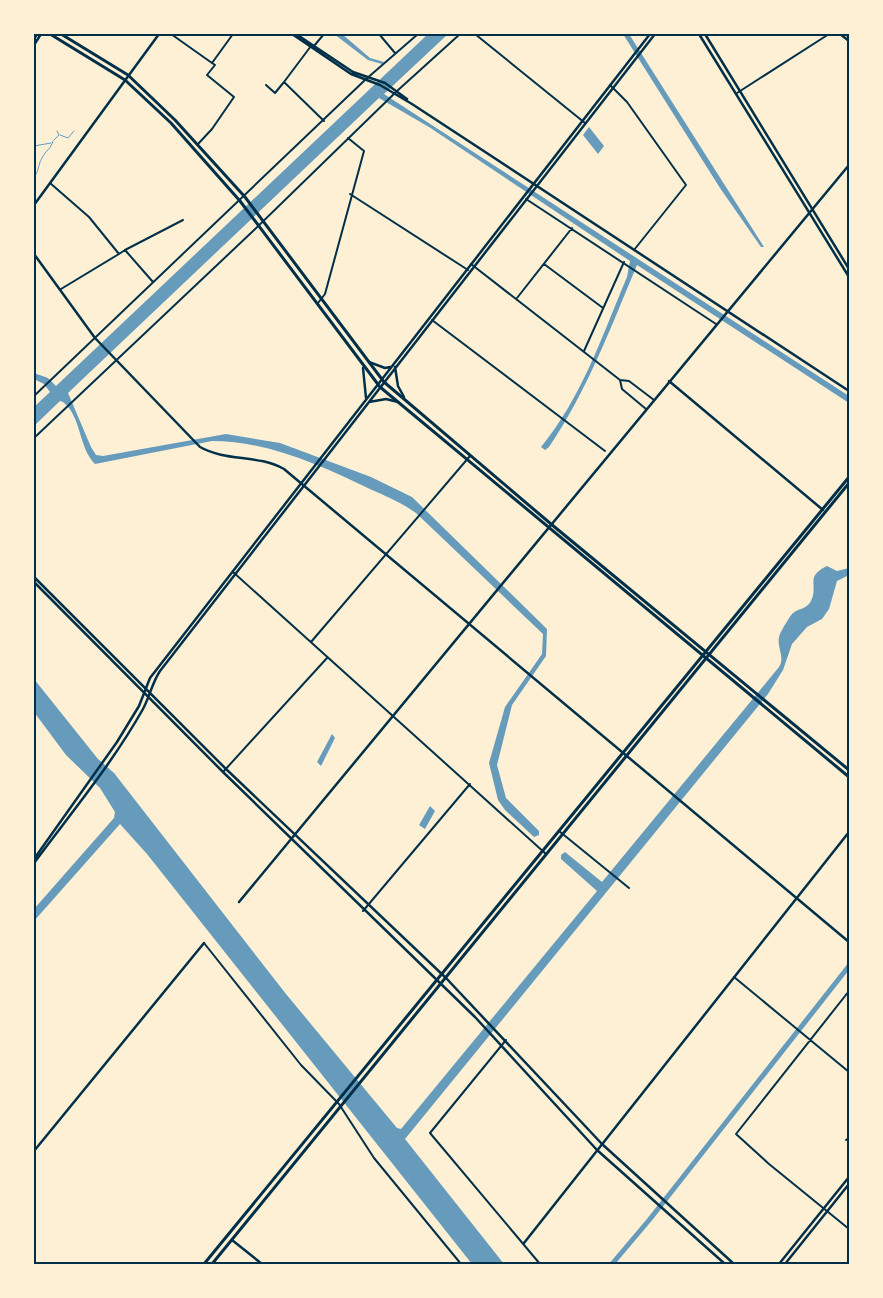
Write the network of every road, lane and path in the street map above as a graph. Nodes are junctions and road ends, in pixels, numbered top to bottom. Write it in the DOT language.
graph roads {
  1 [pos="39,34"];
  2 [pos="50,34"];
  3 [pos="60,34"];
  4 [pos="159,34"];
  5 [pos="171,34"];
  6 [pos="233,34"];
  7 [pos="292,34"];
  8 [pos="296,34"];
  9 [pos="324,34"];
  10 [pos="379,34"];
  11 [pos="418,34"];
  12 [pos="460,34"];
  13 [pos="475,34"];
  14 [pos="650,34"];
  15 [pos="655,34"];
  16 [pos="699,34"];
  17 [pos="705,34"];
  18 [pos="829,34"];
  19 [pos="840,34"];
  20 [pos="846,34"];
  21 [pos="849,37"];
  22 [pos="34,39"];
  23 [pos="849,41"];
  24 [pos="34,44"];
  25 [pos="312,46"];
  26 [pos="396,53"];
  27 [pos="212,63"];
  28 [pos="128,75"];
  29 [pos="367,79"];
  30 [pos="125,80"];
  31 [pos="284,82"];
  32 [pos="266,85"];
  33 [pos="611,87"];
  34 [pos="740,91"];
  35 [pos="395,92"];
  36 [pos="736,94"];
  37 [pos="324,121"];
  38 [pos="583,122"];
  39 [pos="348,138"];
  40 [pos="197,145"];
  41 [pos="849,165"];
  42 [pos="50,183"];
  43 [pos="535,185"];
  44 [pos="350,194"];
  45 [pos="245,196"];
  46 [pos="525,200"];
  47 [pos="240,201"];
  48 [pos="34,205"];
  49 [pos="812,210"];
  50 [pos="809,213"];
  51 [pos="183,220"];
  52 [pos="264,221"];
  53 [pos="258,226"];
  54 [pos="572,228"];
  55 [pos="125,250"];
  56 [pos="634,250"];
  57 [pos="34,254"];
  58 [pos="119,254"];
  59 [pos="624,262"];
  60 [pos="544,264"];
  61 [pos="472,265"];
  62 [pos="849,268"];
  63 [pos="468,270"];
  64 [pos="849,277"];
  65 [pos="153,282"];
  66 [pos="61,289"];
  67 [pos="517,298"];
  68 [pos="320,301"];
  69 [pos="603,308"];
  70 [pos="727,310"];
  71 [pos="432,320"];
  72 [pos="716,324"];
  73 [pos="95,338"];
  74 [pos="584,350"];
  75 [pos="116,360"];
  76 [pos="367,362"];
  77 [pos="391,367"];
  78 [pos="395,367"];
  79 [pos="364,368"];
  80 [pos="620,380"];
  81 [pos="382,381"];
  82 [pos="669,381"];
  83 [pos="379,386"];
  84 [pos="849,391"];
  85 [pos="34,396"];
  86 [pos="654,400"];
  87 [pos="367,401"];
  88 [pos="406,401"];
  89 [pos="400,403"];
  90 [pos="646,409"];
  91 [pos="34,438"];
  92 [pos="606,451"];
  93 [pos="468,457"];
  94 [pos="849,477"];
  95 [pos="302,483"];
  96 [pos="849,483"];
  97 [pos="824,510"];
  98 [pos="550,526"];
  99 [pos="386,554"];
  100 [pos="233,573"];
  101 [pos="34,577"];
  102 [pos="34,582"];
  103 [pos="468,624"];
  104 [pos="311,642"];
  105 [pos="706,651"];
  106 [pos="710,654"];
  107 [pos="703,656"];
  108 [pos="328,657"];
  109 [pos="706,659"];
  110 [pos="146,688"];
  111 [pos="144,692"];
  112 [pos="150,692"];
  113 [pos="753,694"];
  114 [pos="148,697"];
  115 [pos="394,716"];
  116 [pos="624,755"];
  117 [pos="226,769"];
  118 [pos="849,770"];
  119 [pos="222,772"];
  120 [pos="849,778"];
  121 [pos="470,784"];
  122 [pos="561,832"];
  123 [pos="849,832"];
  124 [pos="295,836"];
  125 [pos="291,840"];
  126 [pos="545,852"];
  127 [pos="34,859"];
  128 [pos="34,864"];
  129 [pos="629,888"];
  130 [pos="796,899"];
  131 [pos="238,902"];
  132 [pos="368,906"];
  133 [pos="363,911"];
  134 [pos="849,942"];
  135 [pos="204,943"];
  136 [pos="442,975"];
  137 [pos="734,977"];
  138 [pos="446,978"];
  139 [pos="436,981"];
  140 [pos="440,985"];
  141 [pos="849,991"];
  142 [pos="506,1040"];
  143 [pos="811,1040"];
  144 [pos="500,1046"];
  145 [pos="849,1072"];
  146 [pos="849,1138"];
  147 [pos="846,1140"];
  148 [pos="602,1144"];
  149 [pos="597,1150"];
  150 [pos="34,1151"];
  151 [pos="849,1177"];
  152 [pos="849,1184"];
  153 [pos="827,1211"];
  154 [pos="849,1230"];
  155 [pos="227,1236"];
  156 [pos="232,1240"];
  157 [pos="524,1243"];
  158 [pos="204,1264"];
  159 [pos="212,1264"];
  160 [pos="262,1264"];
  161 [pos="461,1264"];
  162 [pos="540,1264"];
  163 [pos="725,1264"];
  164 [pos="734,1264"];
  165 [pos="779,1264"];
  166 [pos="785,1264"];
  1 -- 22 [label="main road"];
  1 -- 24 [label="main road"];
  2 -- 30 [label="main road"];
  3 -- 28 [label="main road"];
  4 -- 28 [label="main road"];
  5 -- 27 [label="street"];
  6 -- 27 [label="street"];
  7 -- 25 [label="main road"];
  8 -- 25 [label="main road"];
  9 -- 25 [label="street"];
  10 -- 26 [label="street"];
  11 -- 26 [label="street"];
  12 -- 35 [label="street"];
  13 -- 38 [label="street"];
  14 -- 33 [label="main road"];
  15 -- 33 [label="main road"];
  16 -- 36 [label="main road"];
  17 -- 34 [label="main road"];
  18 -- 34 [label="street"];
  19 -- 23 [label="main road"];
  20 -- 21 [label="main road"];
  25 -- 29 [label="main road"];
  25 -- 31 [label="street"];
  26 -- 29 [label="street"];
  27 -- 40 [label="street"];
  28 -- 30 [label="main road"];
  28 -- 40 [label="main road"];
  29 -- 35 [label="main road"];
  29 -- 37 [label="street"];
  30 -- 42 [label="main road"];
  30 -- 47 [label="main road"];
  31 -- 32 [label="street"];
  31 -- 37 [label="street"];
  33 -- 38 [label="main road"];
  33 -- 56 [label="street"];
  34 -- 36 [label="street"];
  34 -- 49 [label="main road"];
  35 -- 39 [label="street"];
  35 -- 43 [label="main road"];
  36 -- 50 [label="main road"];
  37 -- 45 [label="street"];
  38 -- 43 [label="main road"];
  39 -- 44 [label="street"];
  39 -- 52 [label="street"];
  40 -- 45 [label="main road"];
  41 -- 49 [label="main road"];
  42 -- 48 [label="main road"];
  42 -- 58 [label="street"];
  43 -- 46 [label="main road"];
  43 -- 56 [label="main road"];
  44 -- 63 [label="street"];
  44 -- 68 [label="street"];
  45 -- 47 [label="street"];
  45 -- 52 [label="main road"];
  46 -- 54 [label="street"];
  46 -- 61 [label="main road"];
  47 -- 53 [label="main road"];
  47 -- 65 [label="street"];
  49 -- 50 [label="main road"];
  49 -- 62 [label="main road"];
  50 -- 64 [label="main road"];
  50 -- 70 [label="main road"];
  51 -- 55 [label="street"];
  52 -- 53 [label="street"];
  52 -- 68 [label="main road"];
  53 -- 68 [label="main road"];
  53 -- 75 [label="street"];
  54 -- 59 [label="street"];
  54 -- 60 [label="street"];
  55 -- 58 [label="street"];
  55 -- 65 [label="street"];
  56 -- 70 [label="main road"];
  57 -- 66 [label="main road"];
  58 -- 66 [label="street"];
  59 -- 69 [label="street"];
  59 -- 72 [label="street"];
  60 -- 67 [label="street"];
  60 -- 69 [label="street"];
  61 -- 63 [label="main road"];
  61 -- 67 [label="street"];
  63 -- 71 [label="main road"];
  63 -- 77 [label="main road"];
  65 -- 73 [label="street"];
  66 -- 73 [label="main road"];
  67 -- 74 [label="street"];
  68 -- 76 [label="main road"];
  68 -- 79 [label="main road"];
  69 -- 74 [label="street"];
  70 -- 72 [label="main road"];
  70 -- 84 [label="main road"];
  71 -- 78 [label="main road"];
  71 -- 92 [label="street"];
  72 -- 82 [label="main road"];
  73 -- 75 [label="main road"];
  73 -- 85 [label="street"];
  74 -- 80 [label="street"];
  75 -- 91 [label="street"];
  75 -- 95 [label="main road"];
  76 -- 77 [label="main road"];
  76 -- 81 [label="main road"];
  77 -- 81 [label="main road"];
  78 -- 81 [label="main road"];
  78 -- 88 [label="main road"];
  79 -- 83 [label="main road"];
  79 -- 87 [label="main road"];
  80 -- 86 [label="street"];
  80 -- 90 [label="street"];
  81 -- 83 [label="main road"];
  81 -- 88 [label="main road"];
  82 -- 86 [label="main road"];
  82 -- 97 [label="main road"];
  83 -- 87 [label="main road"];
  83 -- 89 [label="main road"];
  86 -- 90 [label="main road"];
  87 -- 89 [label="main road"];
  87 -- 95 [label="main road"];
  88 -- 93 [label="main road"];
  89 -- 93 [label="main road"];
  90 -- 98 [label="main road"];
  93 -- 98 [label="main road"];
  93 -- 99 [label="street"];
  94 -- 97 [label="main road"];
  95 -- 99 [label="main road"];
  95 -- 100 [label="main road"];
  96 -- 97 [label="main road"];
  97 -- 105 [label="main road"];
  97 -- 106 [label="main road"];
  98 -- 103 [label="main road"];
  98 -- 105 [label="main road"];
  98 -- 107 [label="main road"];
  99 -- 103 [label="main road"];
  99 -- 104 [label="street"];
  100 -- 104 [label="street"];
  100 -- 110 [label="main road"];
  100 -- 112 [label="main road"];
  101 -- 110 [label="main road"];
  102 -- 111 [label="main road"];
  103 -- 115 [label="main road"];
  103 -- 116 [label="main road"];
  104 -- 108 [label="street"];
  105 -- 106 [label="main road"];
  105 -- 107 [label="main road"];
  106 -- 109 [label="main road"];
  106 -- 113 [label="main road"];
  107 -- 109 [label="main road"];
  107 -- 116 [label="main road"];
  108 -- 115 [label="street"];
  108 -- 117 [label="street"];
  109 -- 113 [label="main road"];
  109 -- 116 [label="main road"];
  110 -- 111 [label="main road"];
  110 -- 112 [label="main road"];
  111 -- 114 [label="main road"];
  111 -- 127 [label="main road"];
  112 -- 114 [label="main road"];
  112 -- 117 [label="main road"];
  113 -- 118 [label="main road"];
  113 -- 120 [label="main road"];
  114 -- 119 [label="main road"];
  114 -- 128 [label="main road"];
  115 -- 121 [label="street"];
  115 -- 124 [label="main road"];
  116 -- 122 [label="main road"];
  116 -- 130 [label="main road"];
  117 -- 119 [label="street"];
  117 -- 124 [label="main road"];
  119 -- 125 [label="main road"];
  121 -- 126 [label="street"];
  121 -- 132 [label="street"];
  122 -- 126 [label="main road"];
  122 -- 129 [label="street"];
  123 -- 130 [label="main road"];
  124 -- 125 [label="main road"];
  124 -- 132 [label="main road"];
  125 -- 131 [label="main road"];
  125 -- 133 [label="main road"];
  126 -- 136 [label="main road"];
  126 -- 138 [label="main road"];
  130 -- 134 [label="main road"];
  130 -- 137 [label="main road"];
  132 -- 133 [label="street"];
  132 -- 136 [label="main road"];
  133 -- 139 [label="main road"];
  135 -- 150 [label="main road"];
  135 -- 161 [label="street"];
  136 -- 138 [label="main road"];
  136 -- 139 [label="main road"];
  137 -- 143 [label="street"];
  137 -- 148 [label="main road"];
  138 -- 140 [label="main road"];
  138 -- 142 [label="main road"];
  139 -- 140 [label="main road"];
  139 -- 155 [label="main road"];
  140 -- 144 [label="main road"];
  140 -- 156 [label="main road"];
  141 -- 143 [label="street"];
  142 -- 144 [label="street"];
  142 -- 148 [label="main road"];
  143 -- 145 [label="street"];
  143 -- 153 [label="street"];
  144 -- 149 [label="main road"];
  144 -- 157 [label="street"];
  146 -- 147 [label="street"];
  148 -- 149 [label="main road"];
  148 -- 164 [label="main road"];
  149 -- 157 [label="main road"];
  149 -- 163 [label="main road"];
  151 -- 165 [label="main road"];
  152 -- 153 [label="main road"];
  153 -- 154 [label="street"];
  153 -- 166 [label="main road"];
  155 -- 156 [label="street"];
  155 -- 158 [label="main road"];
  156 -- 159 [label="main road"];
  156 -- 160 [label="main road"];
  157 -- 162 [label="street"];
}
